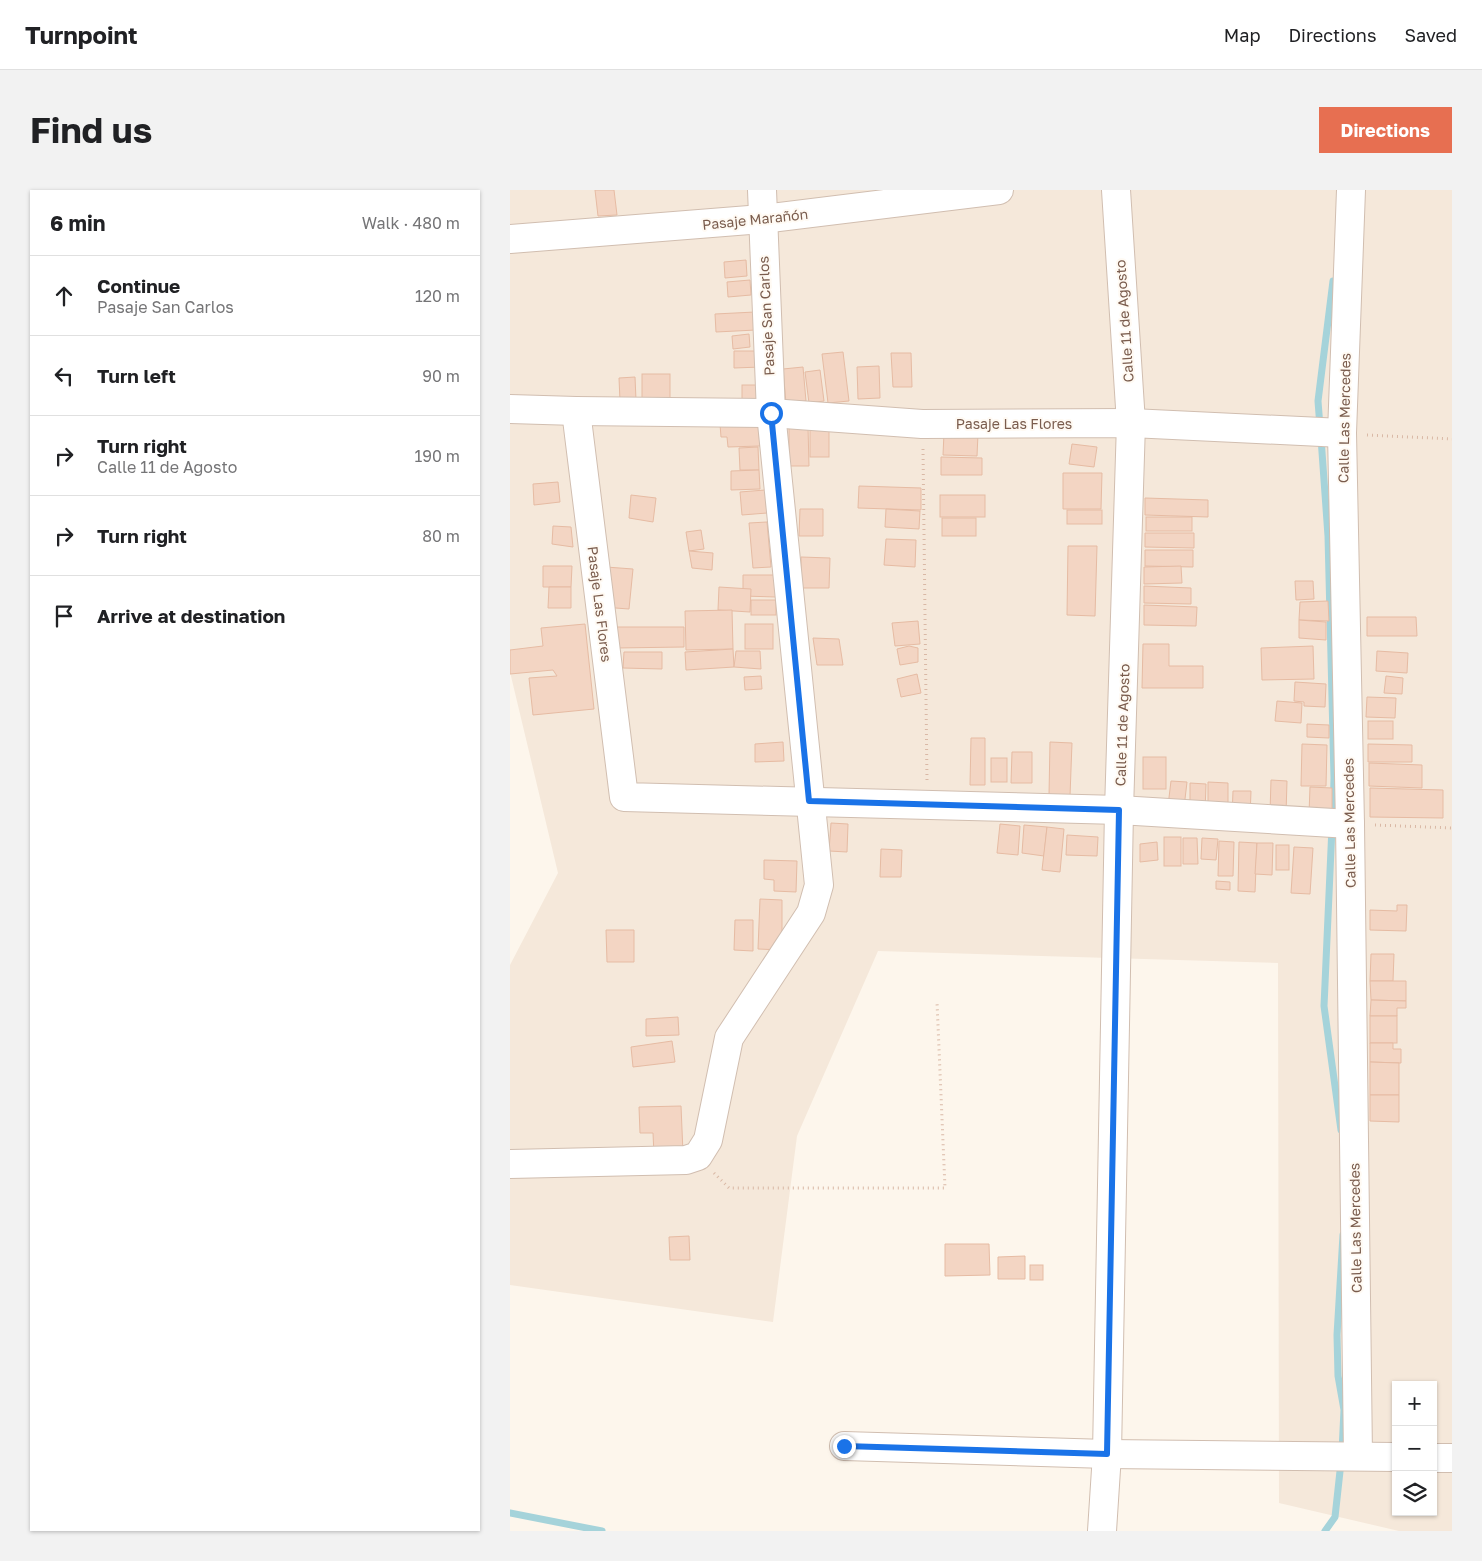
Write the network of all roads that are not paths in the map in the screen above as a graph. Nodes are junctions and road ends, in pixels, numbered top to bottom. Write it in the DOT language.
graph roads {
  1 [pos="762,190"];
  2 [pos="999,190"];
  3 [pos="1116,190"];
  4 [pos="1351,190"];
  5 [pos="762,219"];
  6 [pos="510,240"];
  7 [pos="510,408"];
  8 [pos="576,411"];
  9 [pos="771,413"];
  10 [pos="1131,423"];
  11 [pos="1342,433"];
  12 [pos="809,801"];
  13 [pos="1119,810"];
  14 [pos="1350,824"];
  15 [pos="510,1164"];
  16 [pos="844,1446"];
  17 [pos="1107,1454"];
  18 [pos="1358,1456"];
  19 [pos="1392,1457"];
  20 [pos="1437,1458"];
  21 [pos="1452,1458"];
  22 [pos="1102,1531"];
  1 -- 5 [label="street, Pasaje San Carlos"];
  2 -- 5 [label="street, Pasaje Marañón"];
  3 -- 10 [label="street, Calle 11 de Agosto"];
  4 -- 11 [label="street, Calle Las Mercedes"];
  5 -- 6 [label="street, Pasaje Marañón"];
  5 -- 9 [label="street, Pasaje San Carlos"];
  7 -- 8 [label="street, Pasaje Las Flores"];
  8 -- 9 [label="street, Pasaje Las Flores"];
  8 -- 12 [label="street, Pasaje Las Flores"];
  9 -- 10 [label="street, Pasaje Las Flores"];
  9 -- 12 [label="street, Pasaje San Carlos"];
  10 -- 11 [label="street, Pasaje Las Flores"];
  10 -- 13 [label="street, Calle 11 de Agosto"];
  11 -- 14 [label="street, Calle Las Mercedes"];
  12 -- 13 [label="street"];
  12 -- 15 [label="street, Pasaje San Carlos"];
  13 -- 14 [label="street"];
  13 -- 17 [label="street, Calle 11 de Agosto"];
  14 -- 18 [label="street, Calle Las Mercedes"];
  16 -- 17 [label="street"];
  17 -- 18 [label="street"];
  17 -- 22 [label="street, Calle 11 de Agosto"];
  18 -- 19 [label="street"];
  20 -- 21 [label="street"];
}
